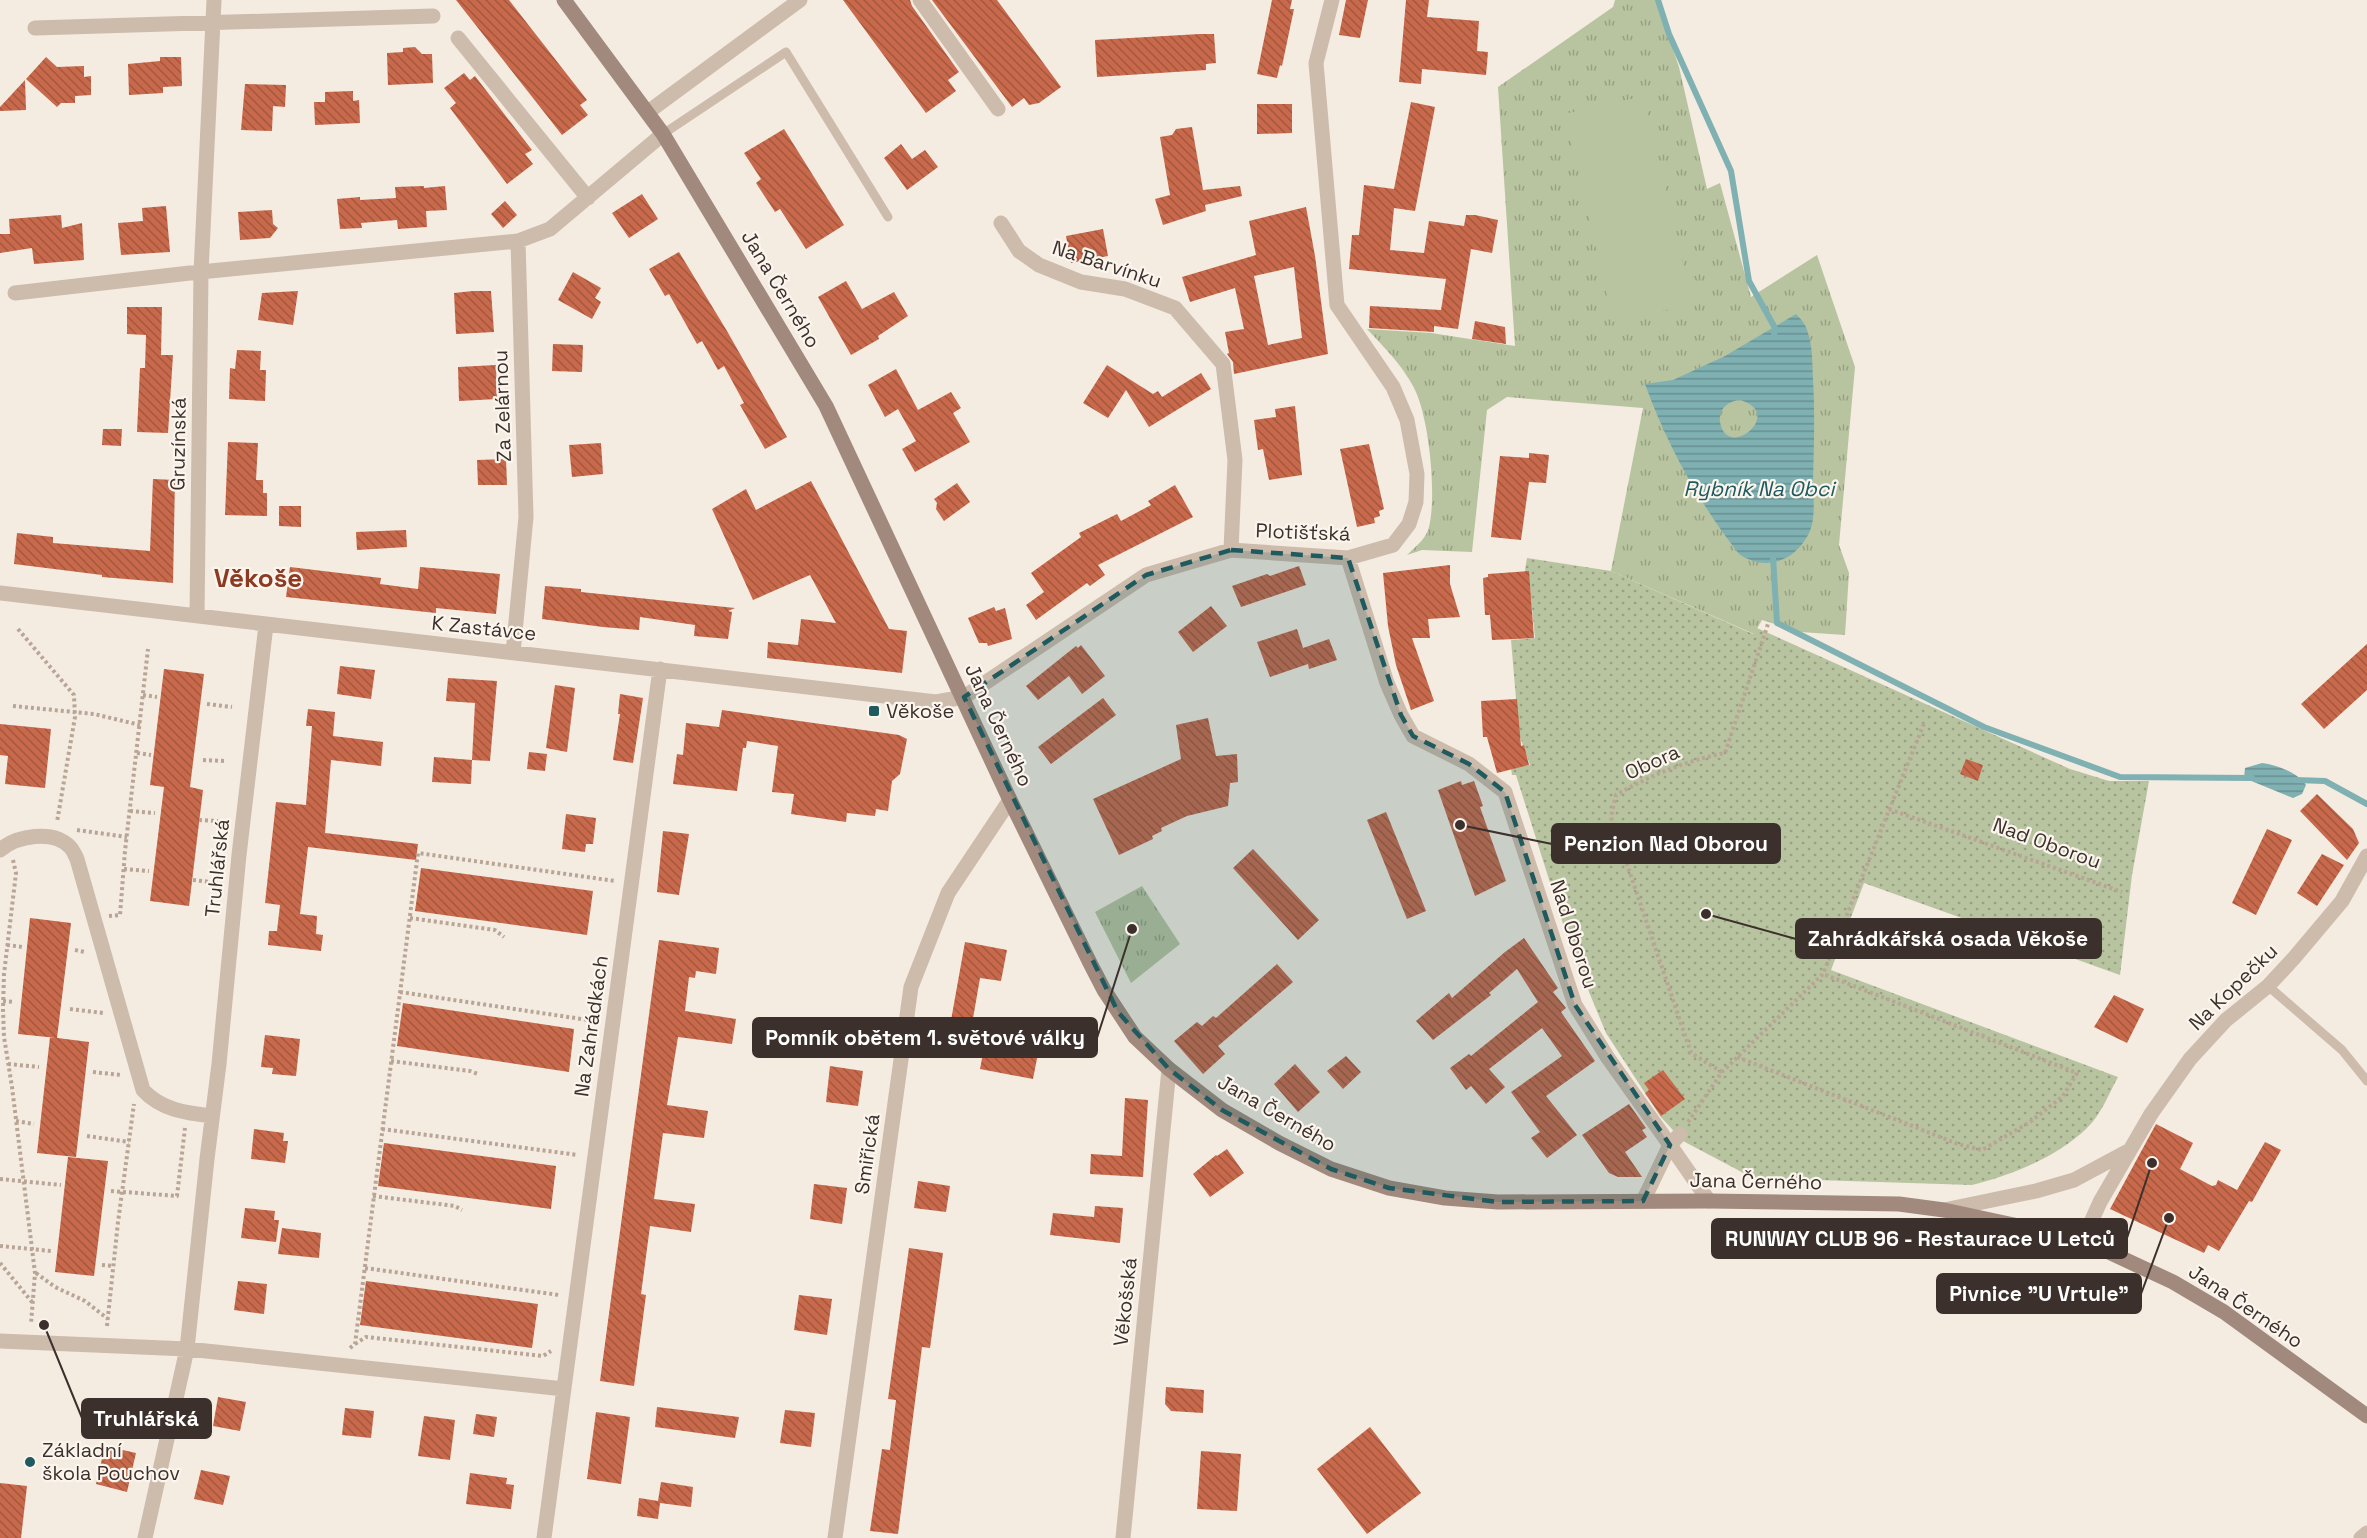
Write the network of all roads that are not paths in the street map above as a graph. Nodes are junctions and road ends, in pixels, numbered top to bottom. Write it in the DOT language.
graph roads {
  1 [pos="214,0"];
  2 [pos="800,0"];
  3 [pos="920,0"];
  4 [pos="1332,0"];
  5 [pos="568,2"];
  6 [pos="433,16"];
  7 [pos="213,24"];
  8 [pos="35,28"];
  9 [pos="458,38"];
  10 [pos="998,109"];
  11 [pos="648,112"];
  12 [pos="663,134"];
  13 [pos="588,198"];
  14 [pos="888,217"];
  15 [pos="1001,223"];
  16 [pos="518,241"];
  17 [pos="201,272"];
  18 [pos="15,293"];
  19 [pos="1231,550"];
  20 [pos="1348,558"];
  21 [pos="0,593"];
  22 [pos="197,616"];
  23 [pos="266,625"];
  24 [pos="513,653"];
  25 [pos="660,669"];
  26 [pos="964,697"];
  27 [pos="1010,800"];
  28 [pos="4,847"];
  29 [pos="2367,856"];
  30 [pos="2268,986"];
  31 [pos="1169,1069"];
  32 [pos="2367,1080"];
  33 [pos="213,1116"];
  34 [pos="1675,1140"];
  35 [pos="2130,1150"];
  36 [pos="1709,1201"];
  37 [pos="1643,1202"];
  38 [pos="1944,1210"];
  39 [pos="2083,1240"];
  40 [pos="0,1341"];
  41 [pos="187,1349"];
  42 [pos="564,1389"];
  43 [pos="2367,1416"];
  44 [pos="2367,1533"];
  45 [pos="145,1538"];
  46 [pos="544,1538"];
  47 [pos="835,1538"];
  48 [pos="1123,1538"];
  49 [pos="2361,1538"];
  1 -- 7 [label="street, Gruzínská"];
  2 -- 11 [label="street"];
  3 -- 10 [label="street"];
  4 -- 20 [label="street, Plotišťská"];
  5 -- 11 [label="street, Jana Černého"];
  6 -- 7 [label="street"];
  7 -- 8 [label="street"];
  7 -- 17 [label="street, Gruzínská"];
  9 -- 13 [label="street"];
  11 -- 12 [label="street, Jana Černého"];
  12 -- 13 [label="street"];
  12 -- 14 [label="lane"];
  12 -- 26 [label="street, Jana Černého"];
  13 -- 16 [label="street"];
  15 -- 19 [label="street, Na Barvínku"];
  16 -- 17 [label="street"];
  16 -- 24 [label="street, Za Zelárnou"];
  17 -- 18 [label="street"];
  17 -- 22 [label="street, Gruzínská"];
  19 -- 20 [label="street, Plotišťská"];
  19 -- 26 [label="street, Plotišťská"];
  20 -- 34 [label="street, Nad Oborou"];
  21 -- 22 [label="street, K Zastávce"];
  22 -- 23 [label="street, K Zastávce"];
  23 -- 24 [label="street, K Zastávce"];
  23 -- 33 [label="street, Truhlářská"];
  24 -- 25 [label="street, K Zastávce"];
  25 -- 26 [label="street, K Zastávce"];
  25 -- 42 [label="street, Na Zahrádkách"];
  26 -- 27 [label="street, Jana Černého"];
  27 -- 31 [label="street, Jana Černého"];
  27 -- 47 [label="street, Smiřická"];
  28 -- 33 [label="street"];
  29 -- 30 [label="street, Na Kopečku"];
  30 -- 32 [label="lane"];
  30 -- 35 [label="street, Na Kopečku"];
  31 -- 37 [label="street, Jana Černého"];
  31 -- 48 [label="street, Věkošská"];
  33 -- 41 [label="street, Truhlářská"];
  34 -- 36 [label="street, Nad Oborou"];
  34 -- 37 [label="street"];
  35 -- 38 [label="street"];
  35 -- 39 [label="street, Na Kopečku"];
  36 -- 37 [label="street, Jana Černého"];
  36 -- 38 [label="street, Jana Černého"];
  38 -- 39 [label="street, Jana Černého"];
  39 -- 43 [label="street, Jana Černého"];
  40 -- 41 [label="street"];
  41 -- 42 [label="street"];
  41 -- 45 [label="street, Truhlářská"];
  42 -- 46 [label="street, Na Zahrádkách"];
  44 -- 49 [label="street"];
}
